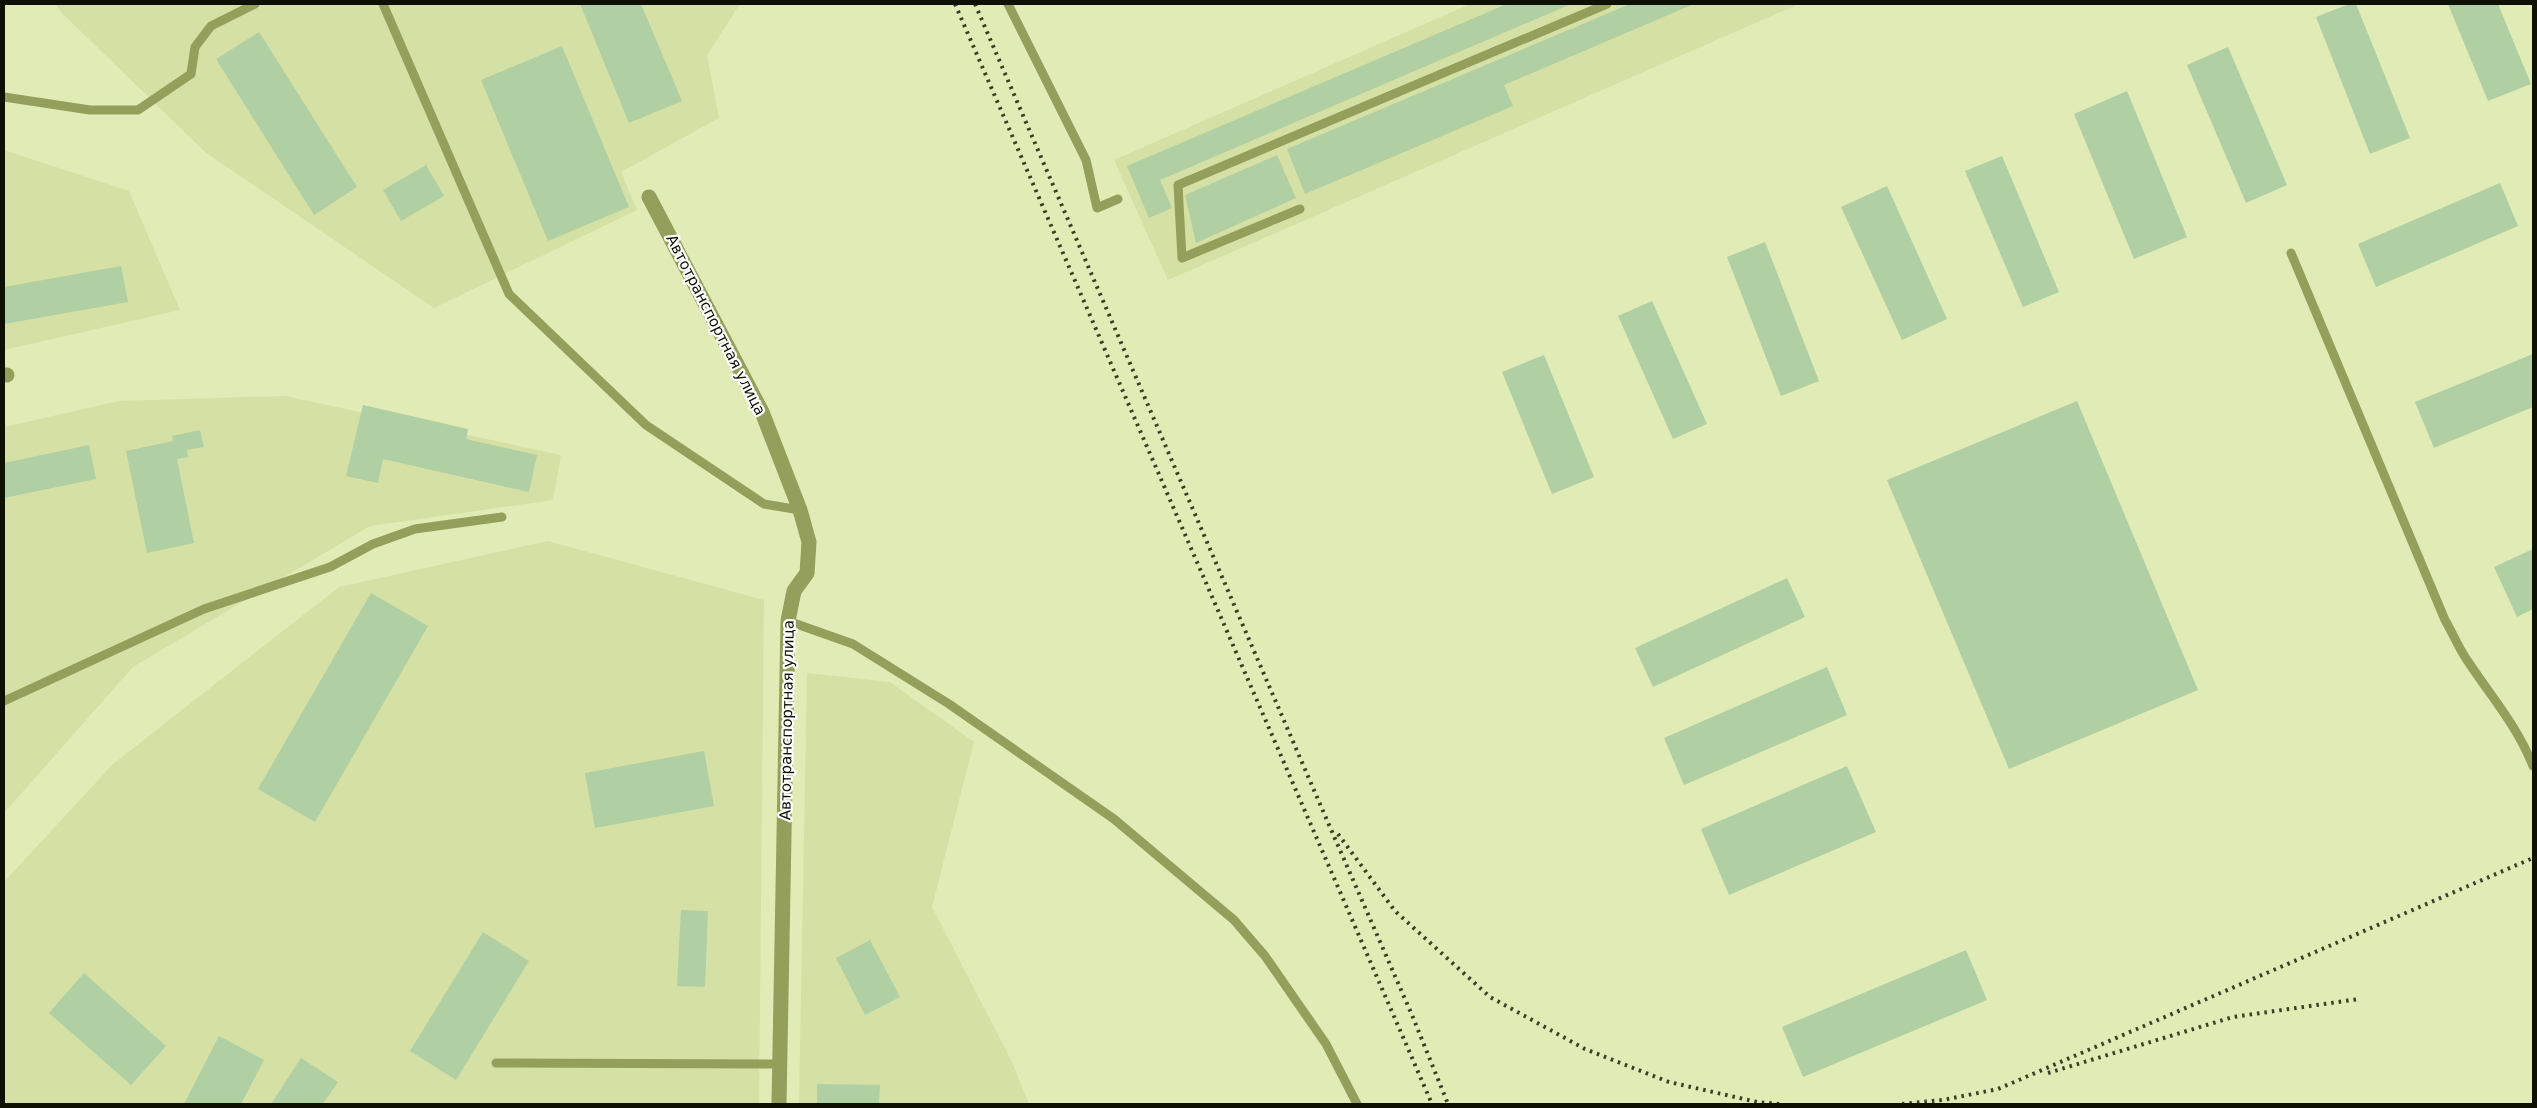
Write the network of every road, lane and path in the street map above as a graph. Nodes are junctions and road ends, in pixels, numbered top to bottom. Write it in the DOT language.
graph roads {
  1 [pos="255,4"];
  2 [pos="383,4"];
  3 [pos="1008,4"];
  4 [pos="1607,4"];
  5 [pos="4,97"];
  6 [pos="649,197"];
  7 [pos="1118,199"];
  8 [pos="1300,209"];
  9 [pos="2290,253"];
  10 [pos="800,510"];
  11 [pos="502,517"];
  12 [pos="788,621"];
  13 [pos="4,701"];
  14 [pos="2533,766"];
  15 [pos="496,1063"];
  16 [pos="780,1064"];
  17 [pos="779,1104"];
  18 [pos="1357,1104"];
  1 -- 5 [label="lane"];
  2 -- 10 [label="lane"];
  3 -- 7 [label="lane"];
  4 -- 8 [label="lane"];
  6 -- 10 [label="street, Автотранспортная улица"];
  9 -- 14 [label="lane"];
  10 -- 12 [label="street, Автотранспортная улица"];
  11 -- 13 [label="lane"];
  12 -- 16 [label="street, Автотранспортная улица"];
  12 -- 18 [label="lane"];
  15 -- 16 [label="lane"];
  16 -- 17 [label="street, Автотранспортная улица"];
}
